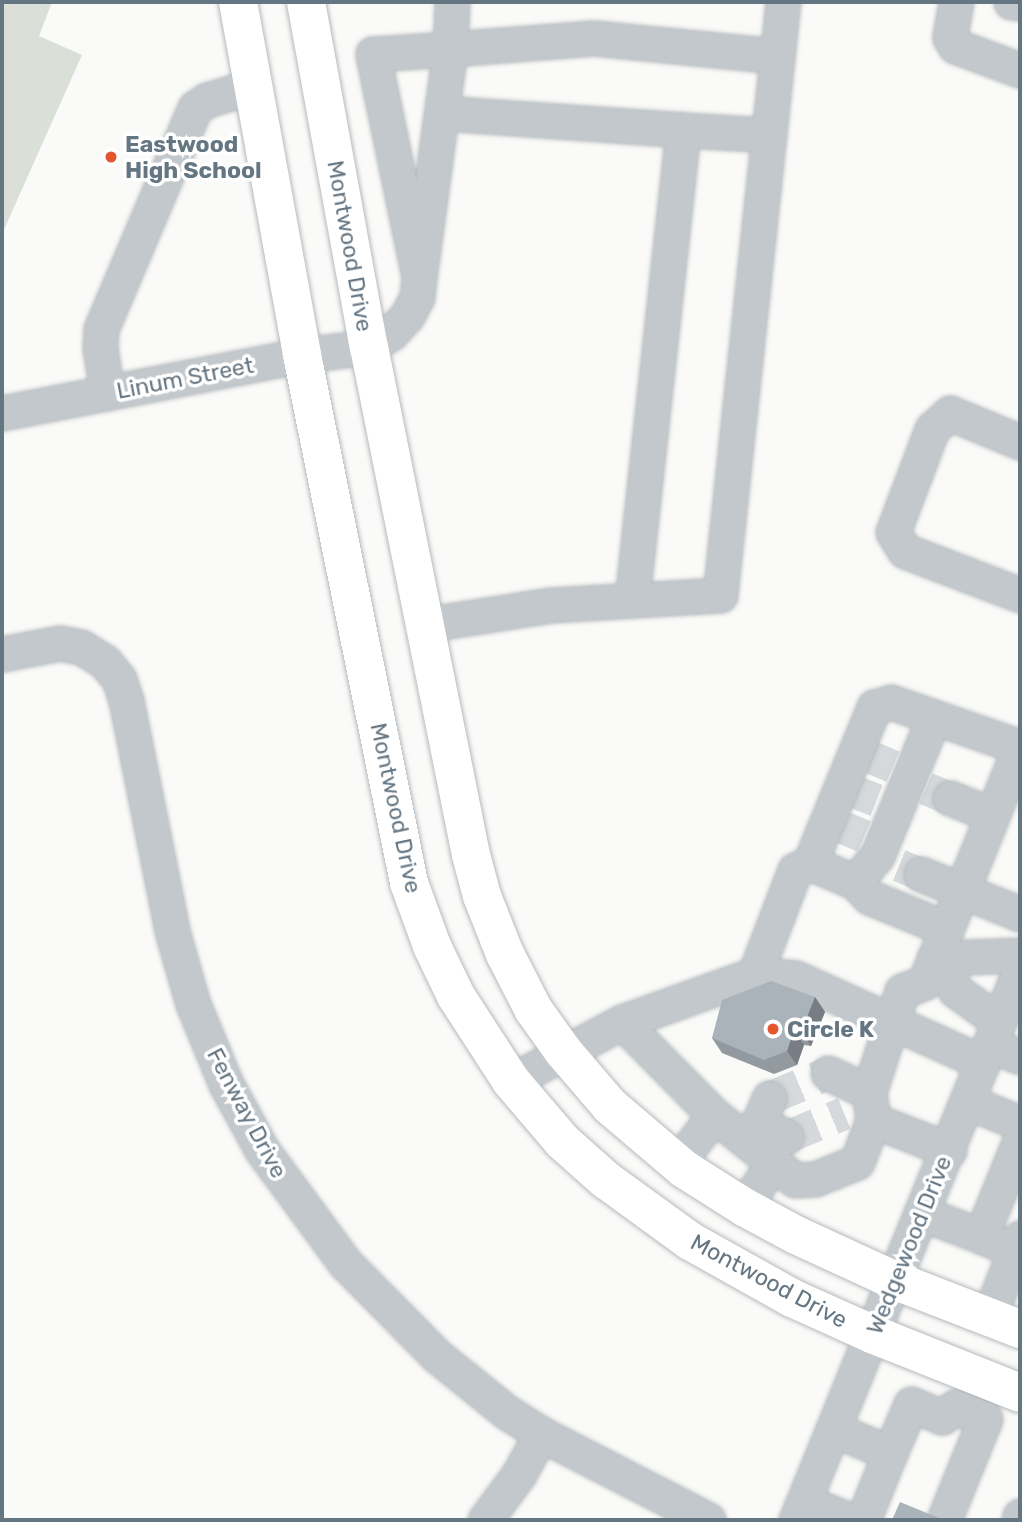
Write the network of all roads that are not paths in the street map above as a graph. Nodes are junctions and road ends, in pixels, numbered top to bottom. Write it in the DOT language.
graph roads {
  1 [pos="306,2"];
  2 [pos="452,2"];
  3 [pos="783,2"];
  4 [pos="956,2"];
  5 [pos="1011,2"];
  6 [pos="246,3"];
  7 [pos="1020,3"];
  8 [pos="450,49"];
  9 [pos="777,57"];
  10 [pos="1020,70"];
  11 [pos="253,86"];
  12 [pos="442,113"];
  13 [pos="683,130"];
  14 [pos="769,135"];
  15 [pos="419,277"];
  16 [pos="369,347"];
  17 [pos="302,355"];
  18 [pos="107,393"];
  19 [pos="2,413"];
  20 [pos="1020,442"];
  21 [pos="1020,595"];
  22 [pos="632,600"];
  23 [pos="423,625"];
  24 [pos="2,654"];
  25 [pos="934,717"];
  26 [pos="1020,747"];
  27 [pos="889,782"];
  28 [pos="992,815"];
  29 [pos="873,846"];
  30 [pos="810,863"];
  31 [pos="855,882"];
  32 [pos="962,890"];
  33 [pos="1020,914"];
  34 [pos="942,950"];
  35 [pos="1020,955"];
  36 [pos="1020,970"];
  37 [pos="755,974"];
  38 [pos="622,1022"];
  39 [pos="892,1022"];
  40 [pos="998,1047"];
  41 [pos="563,1051"];
  42 [pos="510,1081"];
  43 [pos="853,1096"];
  44 [pos="968,1102"];
  45 [pos="714,1115"];
  46 [pos="1020,1123"];
  47 [pos="766,1131"];
  48 [pos="1020,1140"];
  49 [pos="948,1150"];
  50 [pos="677,1164"];
  51 [pos="744,1207"];
  52 [pos="921,1213"];
  53 [pos="981,1236"];
  54 [pos="1018,1247"];
  55 [pos="896,1281"];
  56 [pos="1005,1323"];
  57 [pos="872,1334"];
  58 [pos="1002,1399"];
  59 [pos="835,1430"];
  60 [pos="541,1434"];
  61 [pos="890,1453"];
  62 [pos="801,1511"];
  63 [pos="485,1520"];
  64 [pos="708,1520"];
  65 [pos="849,1520"];
  66 [pos="863,1520"];
  67 [pos="944,1520"];
  1 -- 16 [label="main road, Montwood Drive"];
  2 -- 8 [label="street"];
  3 -- 9 [label="street"];
  4 -- 10 [label="street"];
  5 -- 7 [label="street"];
  6 -- 11 [label="main road, Montwood Drive"];
  8 -- 9 [label="street"];
  8 -- 12 [label="street"];
  8 -- 15 [label="street"];
  9 -- 14 [label="street"];
  11 -- 17 [label="main road, Montwood Drive"];
  11 -- 18 [label="street"];
  12 -- 13 [label="street"];
  12 -- 15 [label="street"];
  13 -- 14 [label="street"];
  13 -- 22 [label="street"];
  14 -- 22 [label="street"];
  15 -- 16 [label="street"];
  16 -- 17 [label="street, Linum Street"];
  16 -- 23 [label="main road, Montwood Drive"];
  17 -- 18 [label="street, Linum Street"];
  17 -- 42 [label="main road, Montwood Drive"];
  18 -- 19 [label="street, Linum Street"];
  20 -- 21 [label="street"];
  22 -- 23 [label="street"];
  23 -- 41 [label="main road, Montwood Drive"];
  24 -- 60 [label="street, Fenway Drive"];
  25 -- 26 [label="street"];
  25 -- 27 [label="street"];
  25 -- 27 [label="street"];
  26 -- 28 [label="street"];
  27 -- 28 [label="street"];
  27 -- 29 [label="street"];
  27 -- 29 [label="street"];
  28 -- 32 [label="street"];
  29 -- 30 [label="street"];
  29 -- 31 [label="street"];
  29 -- 32 [label="street"];
  30 -- 31 [label="street"];
  30 -- 37 [label="street"];
  31 -- 34 [label="street"];
  32 -- 33 [label="street"];
  32 -- 34 [label="street"];
  34 -- 35 [label="street"];
  34 -- 39 [label="street"];
  34 -- 40 [label="street"];
  36 -- 40 [label="street, Wedgewood Drive"];
  37 -- 38 [label="street"];
  37 -- 39 [label="street"];
  38 -- 41 [label="street"];
  38 -- 45 [label="street"];
  39 -- 40 [label="street"];
  39 -- 43 [label="street"];
  40 -- 44 [label="street, Wedgewood Drive"];
  41 -- 42 [label="street"];
  41 -- 50 [label="main road, Montwood Drive"];
  42 -- 57 [label="main road, Montwood Drive"];
  43 -- 47 [label="street"];
  43 -- 49 [label="street"];
  44 -- 46 [label="street"];
  44 -- 49 [label="street, Wedgewood Drive"];
  45 -- 47 [label="street"];
  45 -- 50 [label="street"];
  47 -- 51 [label="street"];
  48 -- 53 [label="street"];
  49 -- 52 [label="street, Wedgewood Drive"];
  50 -- 51 [label="main road, Montwood Drive"];
  51 -- 55 [label="main road, Montwood Drive"];
  52 -- 53 [label="street"];
  52 -- 55 [label="street, Wedgewood Drive"];
  53 -- 54 [label="street"];
  54 -- 56 [label="street"];
  55 -- 56 [label="main road, Montwood Drive"];
  55 -- 57 [label="street, Wedgewood Drive"];
  57 -- 58 [label="main road, Montwood Drive"];
  57 -- 59 [label="street, Wedgewood Drive"];
  58 -- 61 [label="street"];
  58 -- 67 [label="street"];
  59 -- 61 [label="street"];
  59 -- 62 [label="street, Wedgewood Drive"];
  60 -- 63 [label="street"];
  60 -- 64 [label="street, Fenway Drive"];
  61 -- 66 [label="street"];
  62 -- 65 [label="street"];
}
